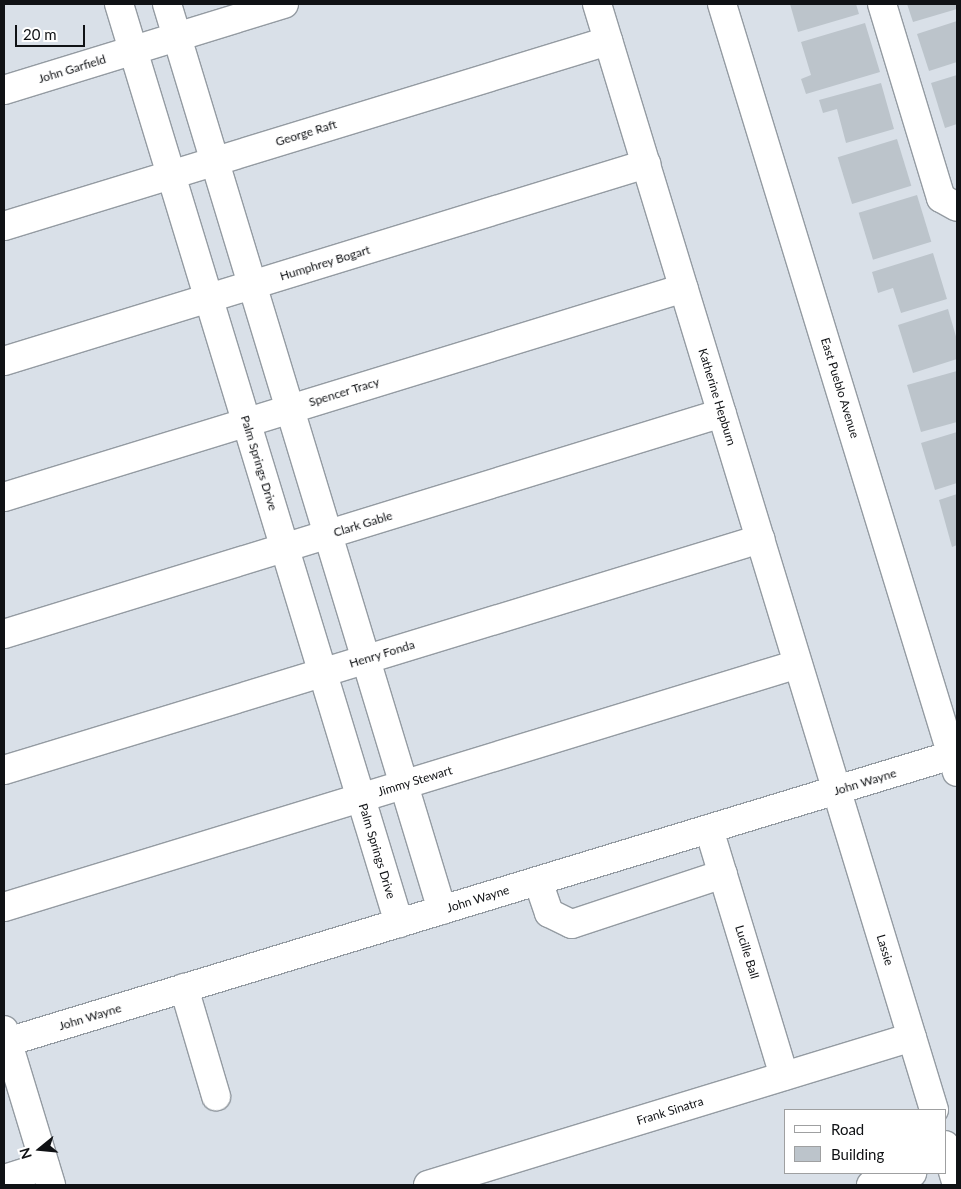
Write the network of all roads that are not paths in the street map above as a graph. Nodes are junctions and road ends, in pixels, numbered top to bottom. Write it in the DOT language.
graph roads {
  1 [pos="119,4"];
  2 [pos="167,4"];
  3 [pos="284,4"];
  4 [pos="597,4"];
  5 [pos="722,4"];
  6 [pos="882,4"];
  7 [pos="177,36"];
  8 [pos="608,41"];
  9 [pos="133,50"];
  10 [pos="4,90"];
  11 [pos="215,161"];
  12 [pos="646,164"];
  13 [pos="171,175"];
  14 [pos="957,207"];
  15 [pos="4,226"];
  16 [pos="252,285"];
  17 [pos="684,288"];
  18 [pos="208,298"];
  19 [pos="4,361"];
  20 [pos="290,409"];
  21 [pos="722,413"];
  22 [pos="246,422"];
  23 [pos="4,496"];
  24 [pos="328,534"];
  25 [pos="760,539"];
  26 [pos="285,548"];
  27 [pos="4,634"];
  28 [pos="366,659"];
  29 [pos="798,664"];
  30 [pos="322,672"];
  31 [pos="955,764"];
  32 [pos="4,770"];
  33 [pos="404,784"];
  34 [pos="836,790"];
  35 [pos="361,798"];
  36 [pos="709,829"];
  37 [pos="723,874"];
  38 [pos="538,881"];
  39 [pos="4,907"];
  40 [pos="442,910"];
  41 [pos="399,923"];
  42 [pos="184,988"];
  43 [pos="912,1037"];
  44 [pos="5,1038"];
  45 [pos="784,1076"];
  46 [pos="216,1096"];
  47 [pos="934,1109"];
  48 [pos="909,1174"];
  49 [pos="48,1176"];
  50 [pos="4,1178"];
  51 [pos="428,1185"];
  52 [pos="871,1185"];
  1 -- 9 [label="street, Palm Springs Drive"];
  2 -- 7 [label="street"];
  3 -- 7 [label="street, John Garfield"];
  4 -- 8 [label="street, Katherine Hepburn"];
  5 -- 31 [label="street, East Pueblo Avenue"];
  6 -- 14 [label="street"];
  7 -- 9 [label="street, John Garfield"];
  7 -- 11 [label="street"];
  8 -- 11 [label="street, George Raft"];
  8 -- 12 [label="street, Katherine Hepburn"];
  9 -- 10 [label="street, John Garfield"];
  9 -- 13 [label="street, Palm Springs Drive"];
  11 -- 13 [label="street, George Raft"];
  11 -- 16 [label="street"];
  12 -- 16 [label="street, Humphrey Bogart"];
  12 -- 17 [label="street, Katherine Hepburn"];
  13 -- 15 [label="street, George Raft"];
  13 -- 18 [label="street, Palm Springs Drive"];
  16 -- 18 [label="street, Humphrey Bogart"];
  16 -- 20 [label="street"];
  17 -- 20 [label="street, Spencer Tracy"];
  17 -- 21 [label="street, Katherine Hepburn"];
  18 -- 19 [label="street, Humphrey Bogart"];
  18 -- 22 [label="street, Palm Springs Drive"];
  20 -- 22 [label="street, Spencer Tracy"];
  20 -- 24 [label="street"];
  21 -- 24 [label="street, Clark Gable"];
  21 -- 25 [label="street, Katherine Hepburn"];
  22 -- 23 [label="street, Spencer Tracy"];
  22 -- 26 [label="street, Palm Springs Drive"];
  24 -- 26 [label="street, Clark Gable"];
  24 -- 28 [label="street"];
  25 -- 28 [label="street, Henry Fonda"];
  25 -- 29 [label="street, Katherine Hepburn"];
  26 -- 27 [label="street, Clark Gable"];
  26 -- 30 [label="street, Palm Springs Drive"];
  28 -- 30 [label="street, Henry Fonda"];
  28 -- 33 [label="street"];
  29 -- 33 [label="street, Jimmy Stewart"];
  29 -- 34 [label="street, Katherine Hepburn"];
  30 -- 32 [label="street, Henry Fonda"];
  30 -- 35 [label="street, Palm Springs Drive"];
  31 -- 34 [label="street, John Wayne"];
  33 -- 35 [label="street, Jimmy Stewart"];
  33 -- 40 [label="street"];
  34 -- 36 [label="street, John Wayne"];
  34 -- 43 [label="street, Lassie"];
  35 -- 39 [label="street, Jimmy Stewart"];
  35 -- 41 [label="street, Palm Springs Drive"];
  36 -- 37 [label="street, Lucille Ball"];
  36 -- 38 [label="street, John Wayne"];
  37 -- 38 [label="street"];
  37 -- 45 [label="street, Lucille Ball"];
  38 -- 40 [label="street, John Wayne"];
  40 -- 41 [label="street, John Wayne"];
  41 -- 42 [label="street, John Wayne"];
  42 -- 44 [label="street, John Wayne"];
  42 -- 46 [label="street"];
  43 -- 45 [label="street, Frank Sinatra"];
  43 -- 47 [label="street, Lassie"];
  44 -- 49 [label="street"];
  45 -- 51 [label="street, Frank Sinatra"];
  48 -- 52 [label="street"];
  49 -- 50 [label="street"];
}
